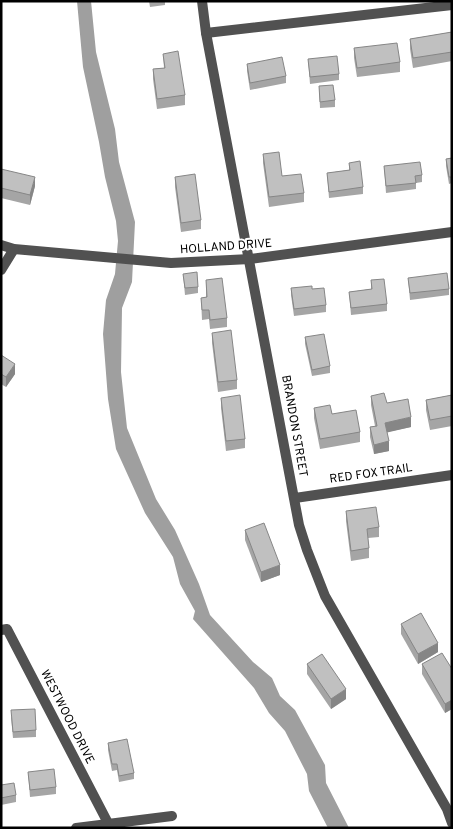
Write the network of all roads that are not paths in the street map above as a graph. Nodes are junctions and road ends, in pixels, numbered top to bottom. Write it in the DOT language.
graph roads {
  1 [pos="202,1"];
  2 [pos="452,5"];
  3 [pos="206,33"];
  4 [pos="452,232"];
  5 [pos="1,245"];
  6 [pos="14,249"];
  7 [pos="250,259"];
  8 [pos="1,270"];
  9 [pos="452,475"];
  10 [pos="295,498"];
  11 [pos="1,630"];
  12 [pos="172,816"];
  13 [pos="452,823"];
  14 [pos="108,825"];
  15 [pos="76,828"];
  1 -- 3 [label="street, BRANDON STREET"];
  2 -- 3 [label="street"];
  3 -- 7 [label="street, BRANDON STREET"];
  4 -- 7 [label="street, HOLLAND DRIVE"];
  5 -- 6 [label="street, HOLLAND DRIVE"];
  6 -- 7 [label="street, HOLLAND DRIVE"];
  6 -- 8 [label="street"];
  7 -- 10 [label="street, BRANDON STREET"];
  9 -- 10 [label="street, RED FOX TRAIL"];
  10 -- 13 [label="street, BRANDON STREET"];
  11 -- 14 [label="street, WESTWOOD DRIVE"];
  12 -- 14 [label="street"];
  14 -- 15 [label="street"];
}
